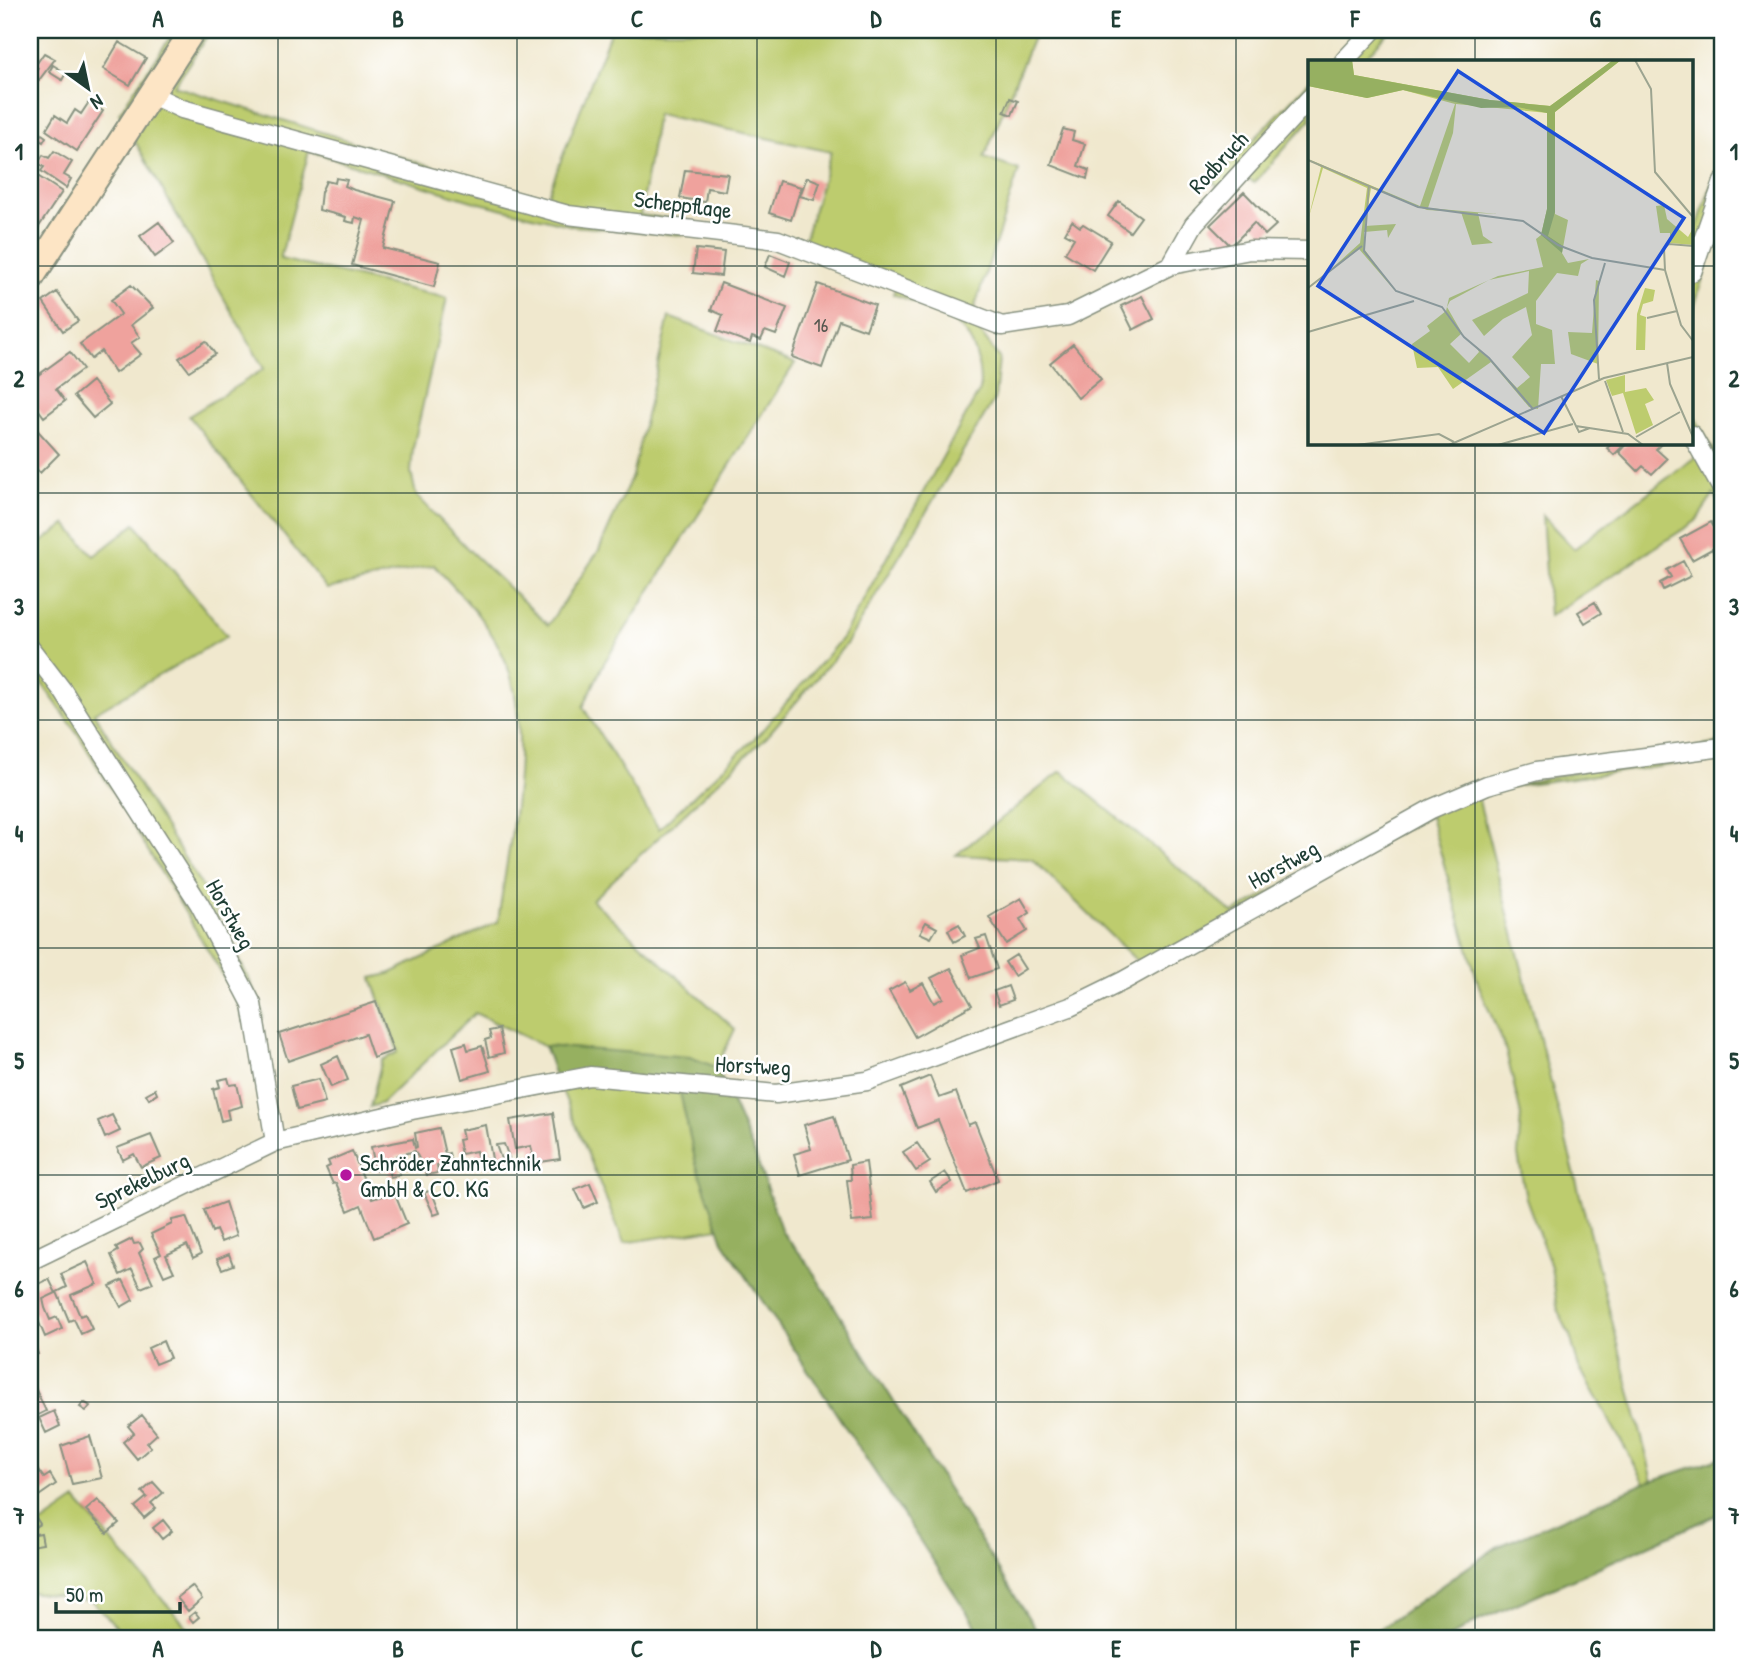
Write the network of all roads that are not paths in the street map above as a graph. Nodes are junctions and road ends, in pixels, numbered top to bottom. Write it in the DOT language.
graph roads {
  1 [pos="192,30"];
  2 [pos="1373,30"];
  3 [pos="1345,60"];
  4 [pos="150,94"];
  5 [pos="1308,100"];
  6 [pos="1723,182"];
  7 [pos="1183,242"];
  8 [pos="1308,251"];
  9 [pos="1199,259"];
  10 [pos="1171,265"];
  11 [pos="1694,266"];
  12 [pos="30,280"];
  13 [pos="1694,439"];
  14 [pos="1723,491"];
  15 [pos="30,648"];
  16 [pos="1723,747"];
  17 [pos="275,1142"];
  18 [pos="30,1261"];
  1 -- 4 [label="main road"];
  2 -- 3 [label="street"];
  4 -- 10 [label="street, Scheppflage"];
  4 -- 12 [label="main road"];
  5 -- 7 [label="street, Rodbruch"];
  6 -- 11 [label="street"];
  7 -- 9 [label="street"];
  7 -- 10 [label="street, Rodbruch"];
  8 -- 9 [label="street, Scheppflage"];
  9 -- 10 [label="street, Scheppflage"];
  13 -- 14 [label="street"];
  15 -- 17 [label="street, Horstweg"];
  16 -- 17 [label="street, Horstweg"];
  17 -- 18 [label="street, Sprekelburg"];
}
